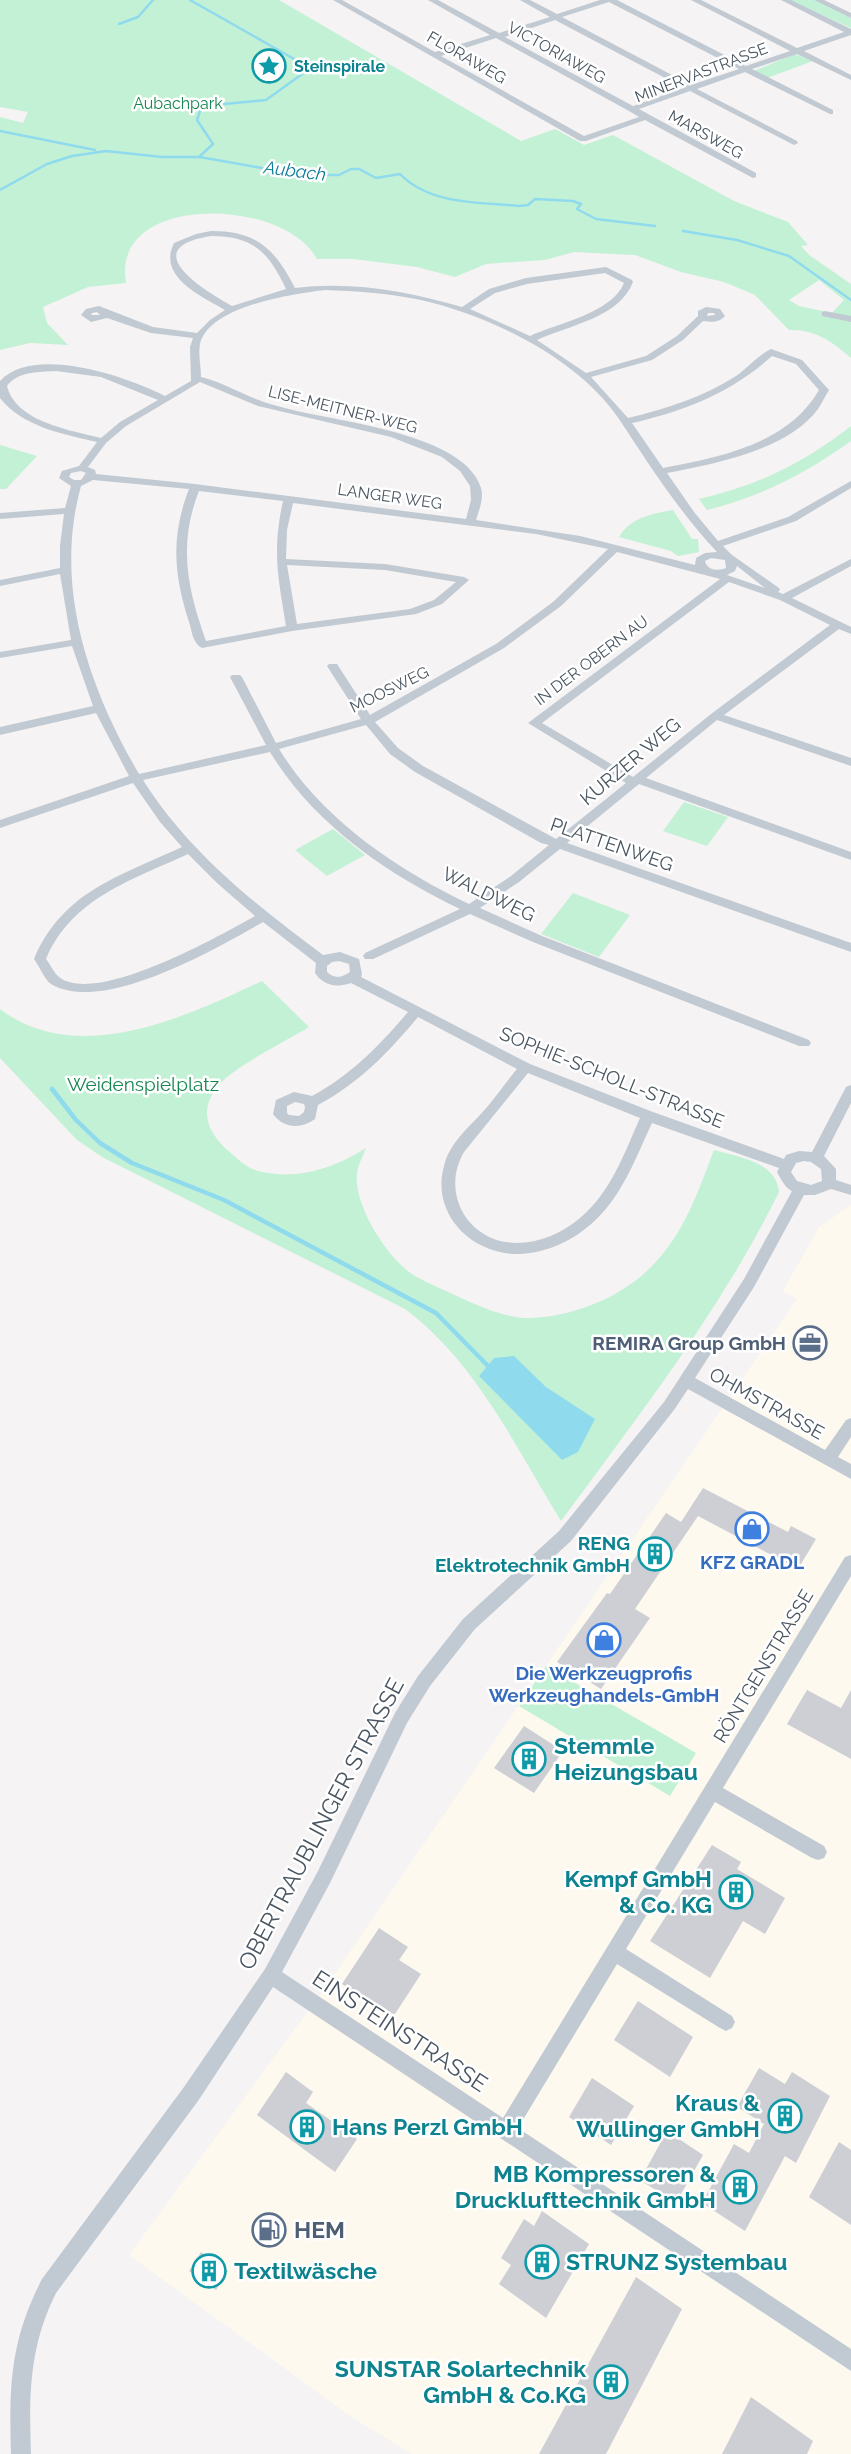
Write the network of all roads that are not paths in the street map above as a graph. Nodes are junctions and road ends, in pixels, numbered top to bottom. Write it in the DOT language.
graph roads {
  1 [pos="337,0"];
  2 [pos="432,0"];
  3 [pos="524,0"];
  4 [pos="609,0"];
  5 [pos="695,0"];
  6 [pos="785,0"];
  7 [pos="818,0"];
  8 [pos="851,16"];
  9 [pos="556,17"];
  10 [pos="851,32"];
  11 [pos="498,36"];
  12 [pos="797,51"];
  13 [pos="435,55"];
  14 [pos="746,69"];
  15 [pos="851,78"];
  16 [pos="691,89"];
  17 [pos="632,110"];
  18 [pos="830,112"];
  19 [pos="646,117"];
  20 [pos="583,139"];
  21 [pos="794,143"];
  22 [pos="752,175"];
  23 [pos="292,291"];
  24 [pos="232,309"];
  25 [pos="463,310"];
  26 [pos="106,314"];
  27 [pos="825,314"];
  28 [pos="702,317"];
  29 [pos="851,319"];
  30 [pos="198,336"];
  31 [pos="531,339"];
  32 [pos="584,376"];
  33 [pos="198,379"];
  34 [pos="164,399"];
  35 [pos="625,422"];
  36 [pos="103,441"];
  37 [pos="82,468"];
  38 [pos="660,471"];
  39 [pos="91,477"];
  40 [pos="76,483"];
  41 [pos="851,484"];
  42 [pos="195,487"];
  43 [pos="289,499"];
  44 [pos="69,511"];
  45 [pos="0,516"];
  46 [pos="470,523"];
  47 [pos="715,544"];
  48 [pos="615,548"];
  49 [pos="704,557"];
  50 [pos="731,559"];
  51 [pos="281,562"];
  52 [pos="851,562"];
  53 [pos="681,565"];
  54 [pos="65,570"];
  55 [pos="708,571"];
  56 [pos="727,579"];
  57 [pos="0,583"];
  58 [pos="784,598"];
  59 [pos="837,625"];
  60 [pos="292,628"];
  61 [pos="851,631"];
  62 [pos="76,642"];
  63 [pos="0,655"];
  64 [pos="333,666"];
  65 [pos="236,677"];
  66 [pos="101,708"];
  67 [pos="715,716"];
  68 [pos="368,721"];
  69 [pos="0,731"];
  70 [pos="271,748"];
  71 [pos="851,762"];
  72 [pos="137,778"];
  73 [pos="635,781"];
  74 [pos="0,824"];
  75 [pos="560,845"];
  76 [pos="189,849"];
  77 [pos="851,856"];
  78 [pos="470,909"];
  79 [pos="263,917"];
  80 [pos="851,948"];
  81 [pos="369,956"];
  82 [pos="324,962"];
  83 [pos="352,978"];
  84 [pos="415,1012"];
  85 [pos="804,1043"];
  86 [pos="525,1066"];
  87 [pos="851,1090"];
  88 [pos="311,1103"];
  89 [pos="648,1116"];
  90 [pos="817,1158"];
  91 [pos="786,1165"];
  92 [pos="828,1183"];
  93 [pos="800,1189"];
  94 [pos="851,1190"];
  95 [pos="687,1381"];
  96 [pos="851,1424"];
  97 [pos="828,1459"];
  98 [pos="851,1472"];
  99 [pos="851,1562"];
  100 [pos="712,1791"];
  101 [pos="818,1853"];
  102 [pos="615,1952"];
  103 [pos="271,1975"];
  104 [pos="726,2022"];
  105 [pos="506,2130"];
  106 [pos="851,2361"];
  107 [pos="20,2454"];
  1 -- 13 [label="street, FLORAWEG"];
  2 -- 11 [label="street, VICTORIAWEG"];
  3 -- 9 [label="street"];
  4 -- 9 [label="street"];
  4 -- 14 [label="street"];
  5 -- 12 [label="street"];
  6 -- 10 [label="street"];
  7 -- 8 [label="street"];
  9 -- 11 [label="street"];
  9 -- 16 [label="street"];
  10 -- 12 [label="street, MINERVASTRASSE"];
  11 -- 13 [label="street"];
  11 -- 17 [label="street, VICTORIAWEG"];
  12 -- 14 [label="street, MINERVASTRASSE"];
  12 -- 15 [label="street"];
  13 -- 20 [label="street, FLORAWEG"];
  14 -- 16 [label="street, MINERVASTRASSE"];
  14 -- 18 [label="street"];
  16 -- 17 [label="street, MINERVASTRASSE"];
  16 -- 21 [label="street"];
  17 -- 19 [label="street, MINERVASTRASSE"];
  19 -- 20 [label="street, MINERVASTRASSE"];
  19 -- 22 [label="street, MARSWEG"];
  23 -- 24 [label="street"];
  23 -- 24 [label="street"];
  23 -- 25 [label="street"];
  24 -- 30 [label="street"];
  25 -- 31 [label="street"];
  25 -- 31 [label="street"];
  26 -- 30 [label="street"];
  27 -- 29 [label="street"];
  28 -- 32 [label="street"];
  30 -- 33 [label="street"];
  31 -- 32 [label="street"];
  32 -- 35 [label="street"];
  33 -- 34 [label="street"];
  33 -- 46 [label="street, LISE-MEITNER-WEG"];
  34 -- 36 [label="street"];
  34 -- 36 [label="street"];
  35 -- 38 [label="street"];
  35 -- 38 [label="street"];
  36 -- 37 [label="street"];
  37 -- 39 [label="street"];
  37 -- 40 [label="street, SOPHIE-SCHOLL-STRASSE"];
  38 -- 47 [label="street"];
  39 -- 40 [label="street"];
  39 -- 42 [label="street, LANGER WEG"];
  40 -- 44 [label="street, SOPHIE-SCHOLL-STRASSE"];
  41 -- 47 [label="street"];
  42 -- 43 [label="street, LANGER WEG"];
  42 -- 60 [label="street"];
  43 -- 46 [label="street, LANGER WEG"];
  43 -- 51 [label="street"];
  44 -- 45 [label="street"];
  44 -- 54 [label="street, SOPHIE-SCHOLL-STRASSE"];
  46 -- 48 [label="street, LANGER WEG"];
  47 -- 49 [label="street"];
  47 -- 50 [label="street"];
  48 -- 53 [label="street, LANGER WEG"];
  48 -- 68 [label="street, MOOSWEG"];
  49 -- 50 [label="street"];
  49 -- 53 [label="street, LANGER WEG"];
  49 -- 55 [label="street"];
  50 -- 55 [label="street"];
  50 -- 58 [label="street"];
  51 -- 60 [label="street"];
  51 -- 60 [label="street"];
  52 -- 58 [label="street"];
  53 -- 55 [label="street, LANGER WEG"];
  54 -- 57 [label="street"];
  54 -- 62 [label="street, SOPHIE-SCHOLL-STRASSE"];
  55 -- 56 [label="street, LANGER WEG"];
  56 -- 58 [label="street, LANGER WEG"];
  56 -- 73 [label="street, IN DER OBERN AU"];
  58 -- 59 [label="street, LANGER WEG"];
  59 -- 61 [label="street, LANGER WEG"];
  59 -- 67 [label="street, KURZER WEG"];
  62 -- 63 [label="street"];
  62 -- 66 [label="street, SOPHIE-SCHOLL-STRASSE"];
  64 -- 68 [label="street, PLATTENWEG"];
  65 -- 70 [label="street, WALDWEG"];
  66 -- 69 [label="street"];
  66 -- 72 [label="street, SOPHIE-SCHOLL-STRASSE"];
  67 -- 71 [label="street"];
  67 -- 73 [label="street, KURZER WEG"];
  68 -- 70 [label="street, MOOSWEG"];
  68 -- 75 [label="street, PLATTENWEG"];
  70 -- 72 [label="street, MOOSWEG"];
  70 -- 78 [label="street, WALDWEG"];
  72 -- 74 [label="street, MOOSWEG"];
  72 -- 76 [label="street, SOPHIE-SCHOLL-STRASSE"];
  73 -- 75 [label="street, KURZER WEG"];
  73 -- 77 [label="street, IN DER OBERN AU"];
  75 -- 78 [label="street, KURZER WEG"];
  75 -- 80 [label="street, PLATTENWEG"];
  76 -- 79 [label="street, SOPHIE-SCHOLL-STRASSE"];
  76 -- 79 [label="street"];
  78 -- 81 [label="street, KURZER WEG"];
  78 -- 85 [label="street, WALDWEG"];
  79 -- 82 [label="street, SOPHIE-SCHOLL-STRASSE"];
  82 -- 83 [label="street, SOPHIE-SCHOLL-STRASSE"];
  82 -- 83 [label="street"];
  83 -- 84 [label="street, SOPHIE-SCHOLL-STRASSE"];
  84 -- 86 [label="street, SOPHIE-SCHOLL-STRASSE"];
  84 -- 88 [label="street"];
  86 -- 89 [label="street, SOPHIE-SCHOLL-STRASSE"];
  86 -- 89 [label="street"];
  87 -- 90 [label="street"];
  89 -- 91 [label="street, SOPHIE-SCHOLL-STRASSE"];
  90 -- 91 [label="street"];
  90 -- 92 [label="street"];
  91 -- 93 [label="street"];
  92 -- 93 [label="street"];
  92 -- 94 [label="street"];
  93 -- 95 [label="street, OBERTRAUBLINGER STRASSE"];
  95 -- 97 [label="street, OHMSTRASSE"];
  95 -- 103 [label="street, OBERTRAUBLINGER STRASSE"];
  96 -- 97 [label="street, OHMSTRASSE"];
  97 -- 98 [label="street, OHMSTRASSE"];
  99 -- 100 [label="street, RÖNTGENSTRASSE"];
  100 -- 101 [label="street"];
  100 -- 102 [label="street, RÖNTGENSTRASSE"];
  102 -- 104 [label="street"];
  102 -- 105 [label="street, RÖNTGENSTRASSE"];
  103 -- 105 [label="street, EINSTEINSTRASSE"];
  103 -- 107 [label="street, OBERTRAUBLINGER STRASSE"];
  105 -- 106 [label="street, EINSTEINSTRASSE"];
}
